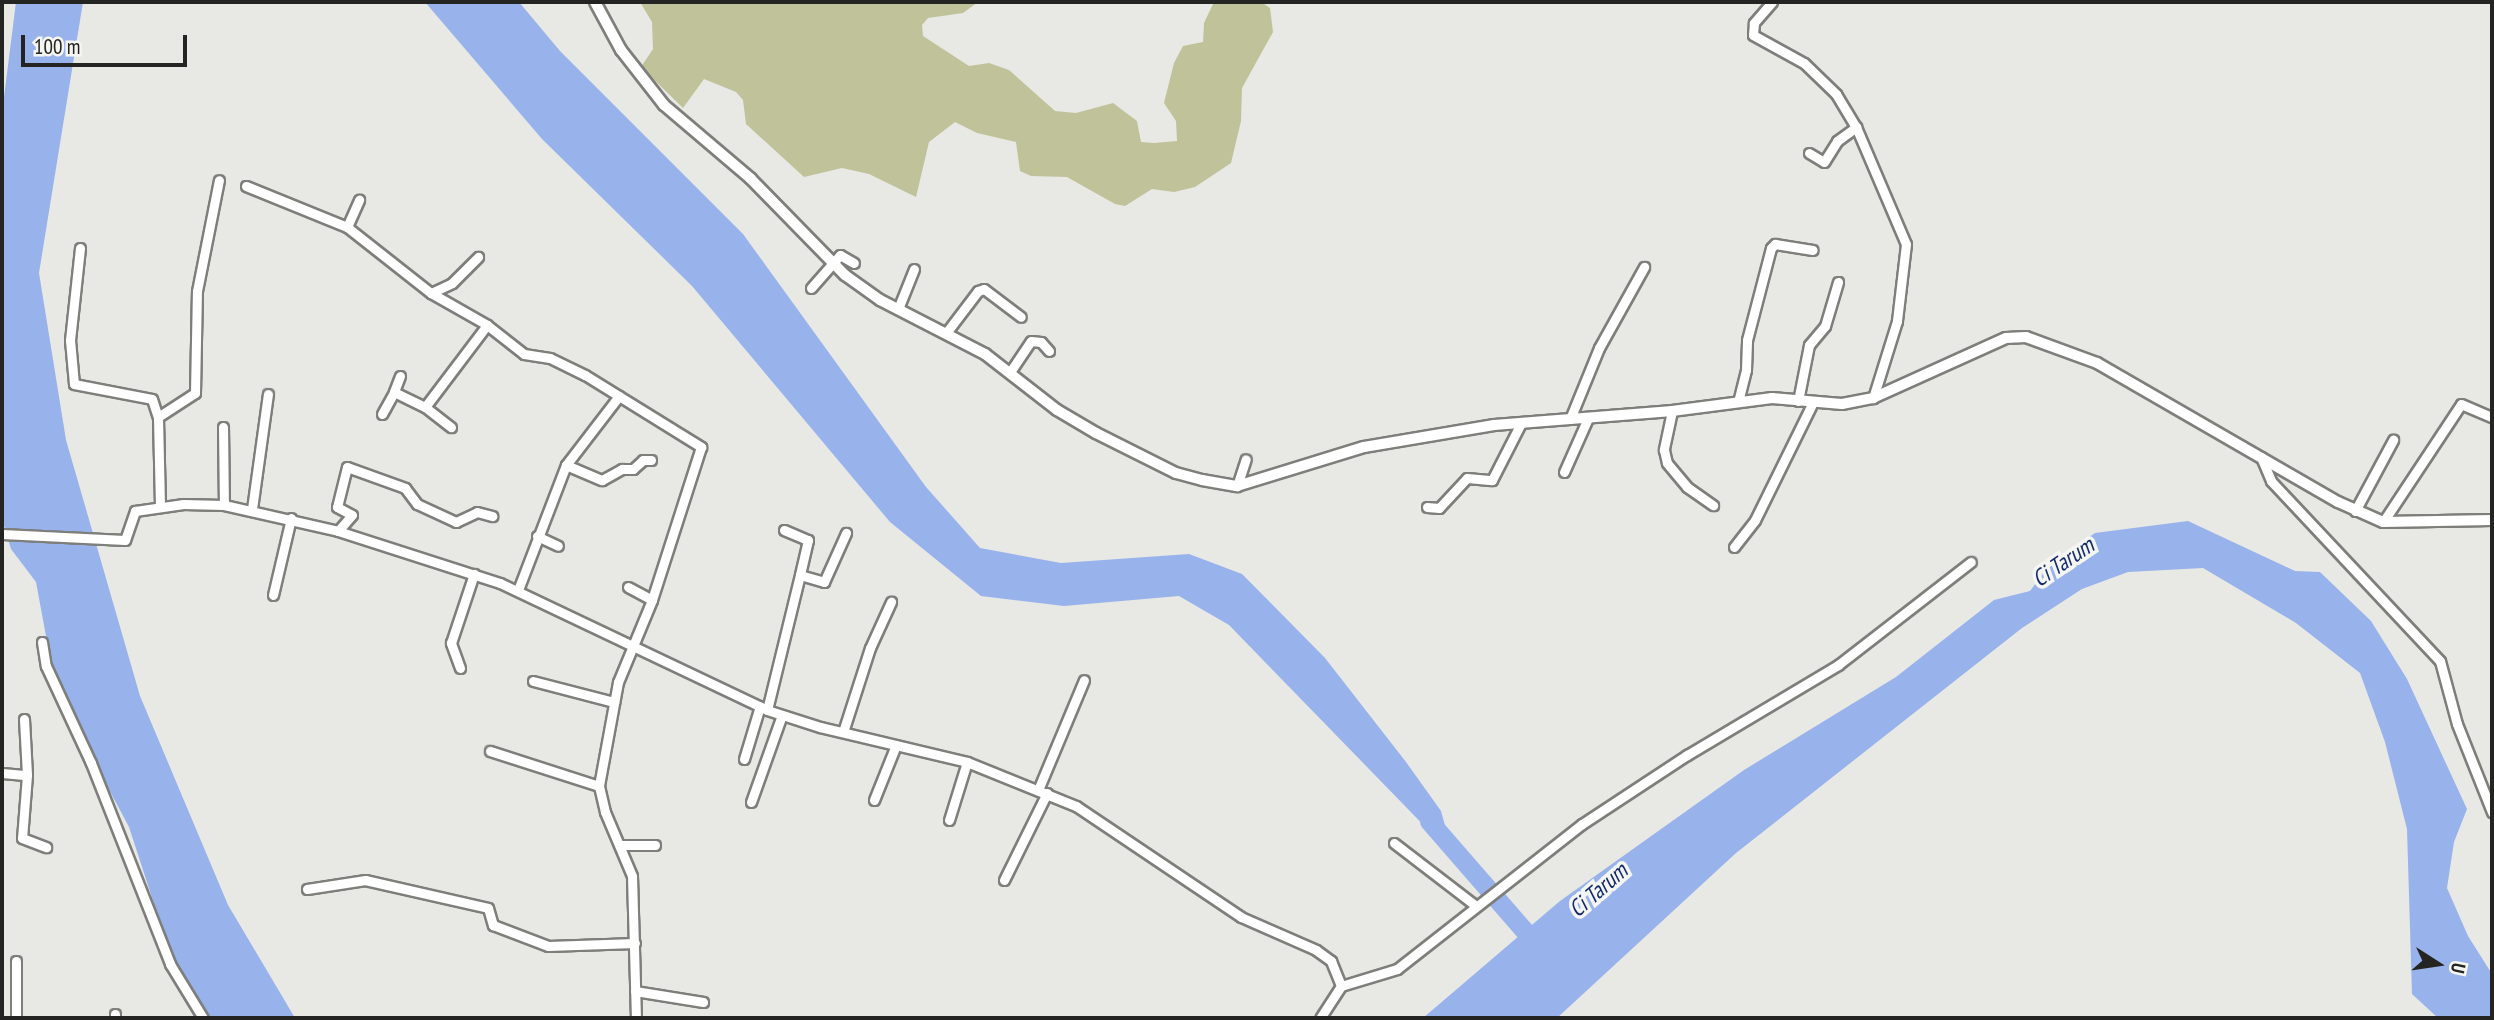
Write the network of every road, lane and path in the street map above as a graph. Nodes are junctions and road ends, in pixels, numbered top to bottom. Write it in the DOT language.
graph roads {
  1 [pos="595,2"];
  2 [pos="1772,2"];
  3 [pos="1856,127"];
  4 [pos="1809,153"];
  5 [pos="219,180"];
  6 [pos="246,186"];
  7 [pos="359,200"];
  8 [pos="347,227"];
  9 [pos="80,248"];
  10 [pos="1813,250"];
  11 [pos="478,257"];
  12 [pos="833,265"];
  13 [pos="1644,267"];
  14 [pos="914,269"];
  15 [pos="845,275"];
  16 [pos="1838,282"];
  17 [pos="811,288"];
  18 [pos="431,293"];
  19 [pos="898,309"];
  20 [pos="1021,317"];
  21 [pos="486,325"];
  22 [pos="946,333"];
  23 [pos="1049,351"];
  24 [pos="1010,372"];
  25 [pos="400,376"];
  26 [pos="394,392"];
  27 [pos="268,394"];
  28 [pos="619,396"];
  29 [pos="1873,398"];
  30 [pos="1798,401"];
  31 [pos="1738,402"];
  32 [pos="1812,404"];
  33 [pos="425,407"];
  34 [pos="1672,411"];
  35 [pos="382,414"];
  36 [pos="158,417"];
  37 [pos="2492,417"];
  38 [pos="1588,418"];
  39 [pos="1570,419"];
  40 [pos="1521,423"];
  41 [pos="222,427"];
  42 [pos="451,427"];
  43 [pos="2393,440"];
  44 [pos="2261,457"];
  45 [pos="1246,459"];
  46 [pos="651,460"];
  47 [pos="566,465"];
  48 [pos="1564,472"];
  49 [pos="1237,486"];
  50 [pos="224,505"];
  51 [pos="1713,505"];
  52 [pos="160,506"];
  53 [pos="1427,507"];
  54 [pos="252,509"];
  55 [pos="2355,511"];
  56 [pos="492,516"];
  57 [pos="291,518"];
  58 [pos="2492,520"];
  59 [pos="2383,522"];
  60 [pos="784,530"];
  61 [pos="338,531"];
  62 [pos="846,533"];
  63 [pos="2,534"];
  64 [pos="537,536"];
  65 [pos="558,546"];
  66 [pos="1734,547"];
  67 [pos="1971,562"];
  68 [pos="474,574"];
  69 [pos="800,575"];
  70 [pos="628,587"];
  71 [pos="518,590"];
  72 [pos="273,595"];
  73 [pos="652,600"];
  74 [pos="891,602"];
  75 [pos="42,642"];
  76 [pos="633,645"];
  77 [pos="460,668"];
  78 [pos="1084,680"];
  79 [pos="533,681"];
  80 [pos="614,702"];
  81 [pos="763,708"];
  82 [pos="782,715"];
  83 [pos="24,719"];
  84 [pos="843,732"];
  85 [pos="896,746"];
  86 [pos="490,751"];
  87 [pos="744,759"];
  88 [pos="967,762"];
  89 [pos="2,772"];
  90 [pos="27,775"];
  91 [pos="599,786"];
  92 [pos="1042,791"];
  93 [pos="874,800"];
  94 [pos="751,802"];
  95 [pos="2492,812"];
  96 [pos="950,820"];
  97 [pos="1394,843"];
  98 [pos="620,845"];
  99 [pos="655,845"];
  100 [pos="46,847"];
  101 [pos="1004,880"];
  102 [pos="307,889"];
  103 [pos="1476,906"];
  104 [pos="635,943"];
  105 [pos="16,961"];
  106 [pos="1341,986"];
  107 [pos="635,991"];
  108 [pos="703,1002"];
  109 [pos="16,1018"];
  110 [pos="202,1018"];
  111 [pos="636,1018"];
  112 [pos="1320,1018"];
  1 -- 12 [label="street"];
  2 -- 3 [label="street"];
  3 -- 4 [label="street"];
  3 -- 29 [label="street"];
  5 -- 36 [label="street"];
  6 -- 8 [label="street"];
  7 -- 8 [label="street"];
  8 -- 18 [label="street"];
  9 -- 36 [label="street"];
  10 -- 31 [label="street"];
  11 -- 18 [label="street"];
  12 -- 15 [label="street"];
  12 -- 15 [label="street"];
  12 -- 17 [label="street"];
  13 -- 39 [label="street"];
  14 -- 19 [label="street"];
  15 -- 19 [label="street"];
  16 -- 30 [label="street"];
  18 -- 21 [label="street"];
  19 -- 22 [label="street"];
  20 -- 22 [label="street"];
  21 -- 28 [label="street"];
  21 -- 33 [label="street"];
  22 -- 24 [label="street"];
  23 -- 24 [label="street"];
  24 -- 49 [label="street"];
  25 -- 26 [label="street"];
  26 -- 33 [label="street"];
  26 -- 35 [label="street"];
  27 -- 54 [label="street"];
  28 -- 47 [label="street"];
  28 -- 73 [label="street"];
  29 -- 32 [label="street"];
  29 -- 44 [label="street"];
  30 -- 31 [label="street"];
  30 -- 32 [label="street"];
  31 -- 34 [label="street"];
  32 -- 66 [label="street"];
  33 -- 42 [label="street"];
  34 -- 38 [label="street"];
  34 -- 51 [label="street"];
  36 -- 52 [label="street"];
  37 -- 59 [label="street"];
  38 -- 39 [label="street"];
  38 -- 48 [label="street"];
  39 -- 40 [label="street"];
  40 -- 49 [label="street"];
  40 -- 53 [label="street"];
  41 -- 50 [label="street"];
  43 -- 55 [label="street"];
  44 -- 55 [label="street"];
  44 -- 95 [label="street"];
  45 -- 49 [label="street"];
  46 -- 47 [label="street"];
  47 -- 64 [label="street"];
  50 -- 52 [label="street"];
  50 -- 54 [label="street"];
  52 -- 63 [label="street"];
  54 -- 57 [label="street"];
  55 -- 59 [label="street"];
  56 -- 61 [label="street"];
  57 -- 61 [label="street"];
  57 -- 72 [label="street"];
  58 -- 59 [label="street"];
  60 -- 69 [label="street"];
  61 -- 68 [label="street"];
  62 -- 69 [label="street"];
  64 -- 65 [label="street"];
  64 -- 71 [label="street"];
  67 -- 103 [label="street"];
  68 -- 71 [label="street"];
  68 -- 77 [label="street"];
  69 -- 81 [label="street"];
  70 -- 73 [label="street"];
  71 -- 76 [label="street"];
  73 -- 76 [label="street"];
  74 -- 84 [label="street"];
  75 -- 110 [label="street"];
  76 -- 80 [label="street"];
  76 -- 81 [label="street"];
  78 -- 92 [label="street"];
  79 -- 80 [label="street"];
  80 -- 91 [label="street"];
  81 -- 82 [label="street"];
  81 -- 87 [label="street"];
  82 -- 84 [label="street"];
  82 -- 94 [label="street"];
  83 -- 90 [label="street"];
  84 -- 85 [label="street"];
  85 -- 88 [label="street"];
  85 -- 93 [label="street"];
  86 -- 91 [label="street"];
  88 -- 92 [label="street"];
  88 -- 96 [label="street"];
  89 -- 90 [label="street"];
  90 -- 100 [label="street"];
  91 -- 98 [label="street"];
  92 -- 101 [label="street"];
  92 -- 106 [label="street"];
  97 -- 103 [label="street"];
  98 -- 99 [label="street"];
  98 -- 104 [label="street"];
  102 -- 104 [label="street"];
  103 -- 106 [label="street"];
  104 -- 107 [label="street"];
  105 -- 109 [label="street"];
  106 -- 112 [label="street"];
  107 -- 108 [label="street"];
  107 -- 111 [label="street"];
}
